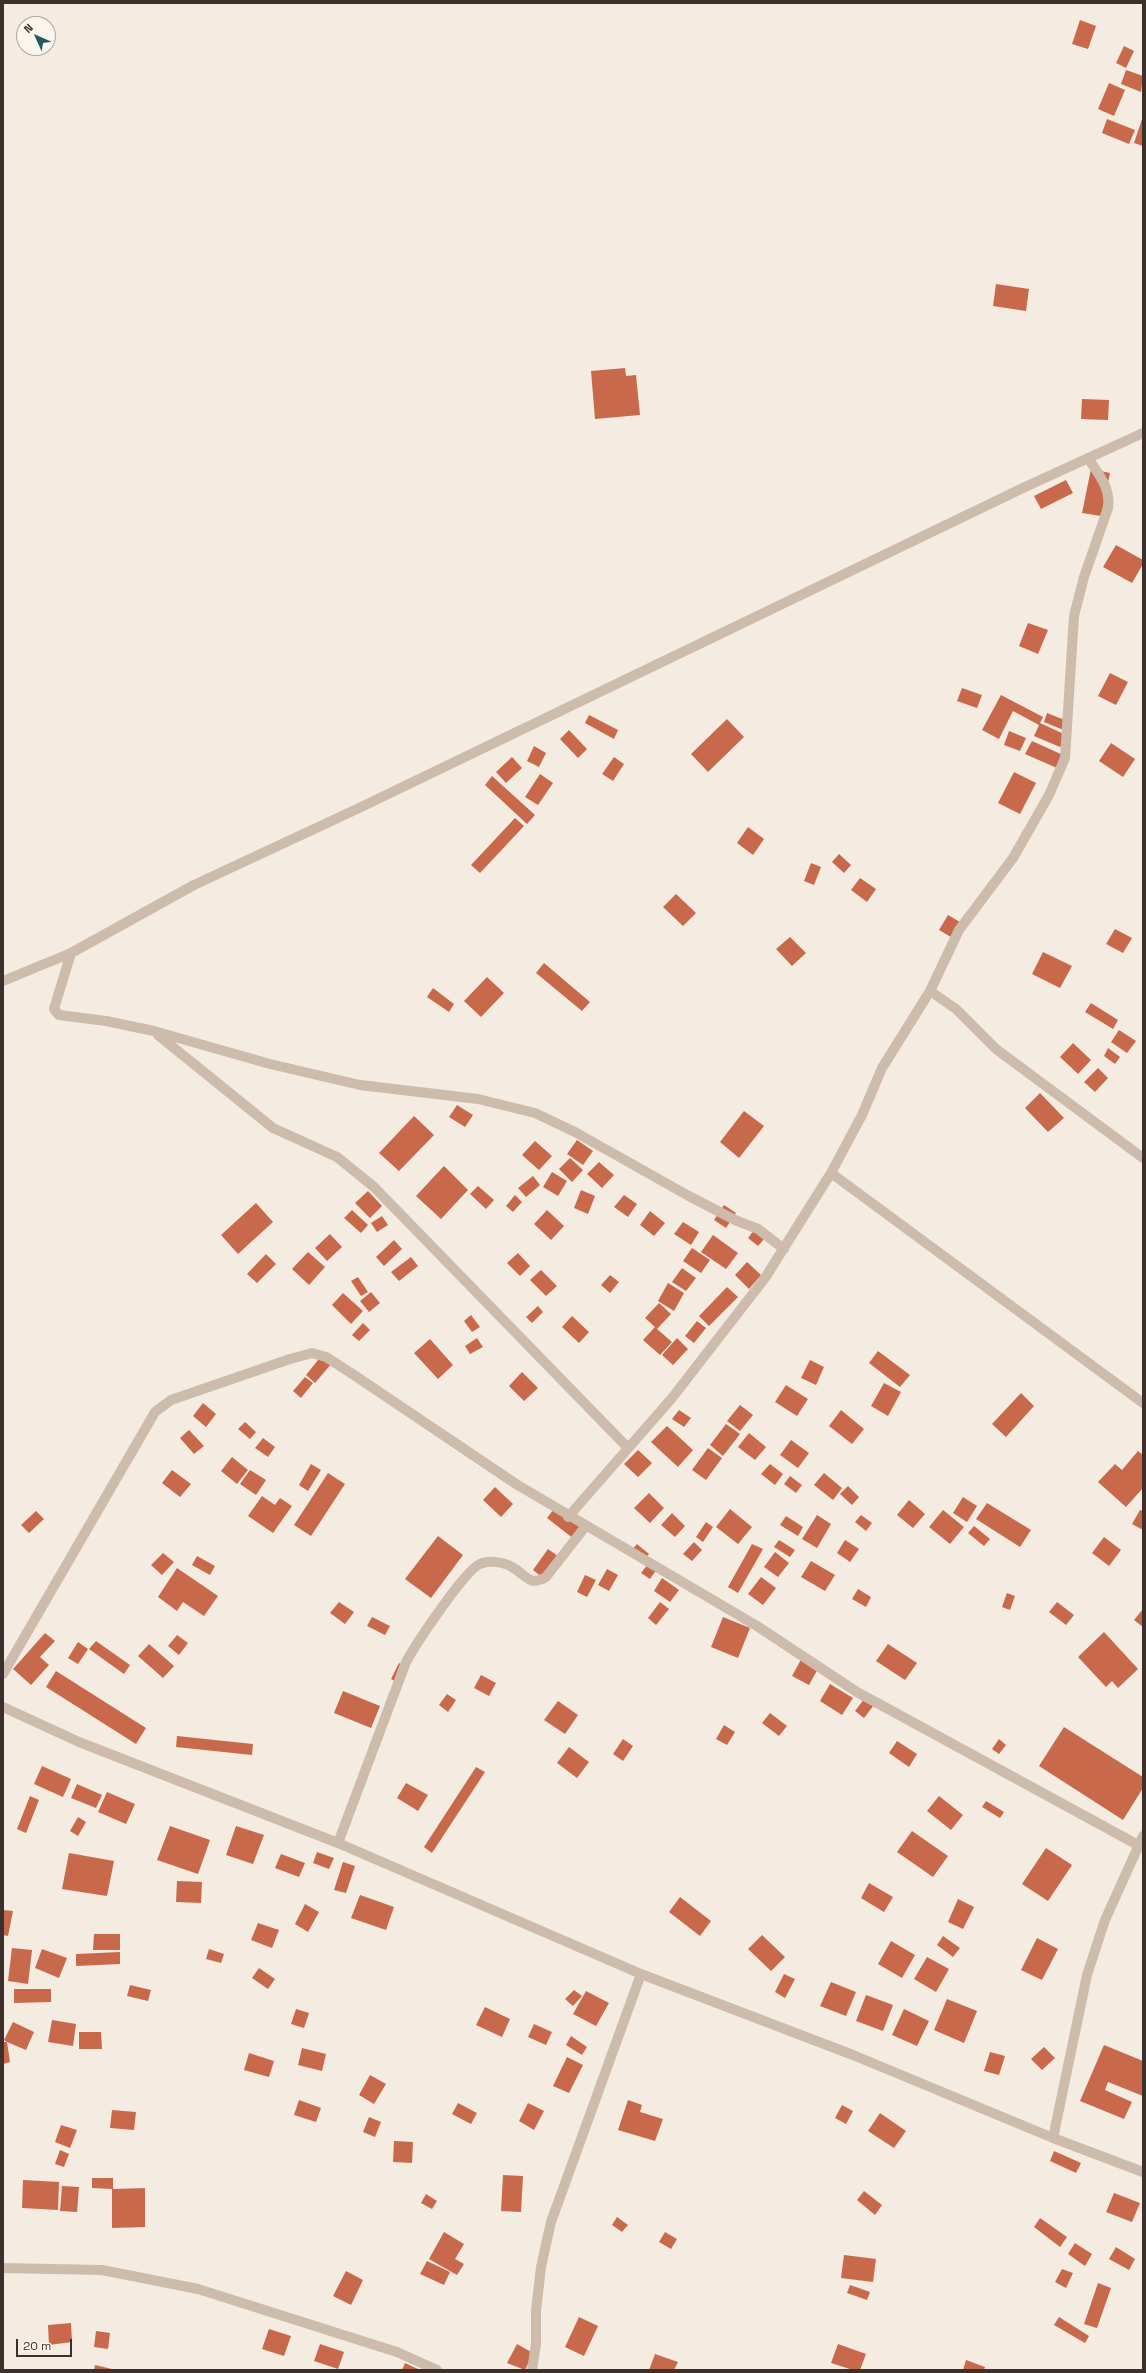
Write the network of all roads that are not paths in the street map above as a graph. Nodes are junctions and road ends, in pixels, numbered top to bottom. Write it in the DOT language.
graph roads {
  1 [pos="1143,433"];
  2 [pos="1088,458"];
  3 [pos="71,953"];
  4 [pos="3,981"];
  5 [pos="930,991"];
  6 [pos="154,1031"];
  7 [pos="1143,1158"];
  8 [pos="831,1173"];
  9 [pos="784,1249"];
  10 [pos="1143,1403"];
  11 [pos="628,1448"];
  12 [pos="568,1516"];
  13 [pos="585,1526"];
  14 [pos="3,1674"];
  15 [pos="3,1707"];
  16 [pos="1143,1836"];
  17 [pos="338,1843"];
  18 [pos="1138,1845"];
  19 [pos="640,1974"];
  20 [pos="1053,2138"];
  21 [pos="1143,2172"];
  22 [pos="3,2268"];
  23 [pos="437,2370"];
  24 [pos="532,2370"];
  1 -- 2 [label="street"];
  2 -- 3 [label="street"];
  2 -- 5 [label="street"];
  3 -- 4 [label="street"];
  3 -- 6 [label="street"];
  5 -- 7 [label="street"];
  5 -- 8 [label="street"];
  6 -- 9 [label="street"];
  6 -- 11 [label="street"];
  8 -- 9 [label="street"];
  8 -- 10 [label="street"];
  9 -- 11 [label="street"];
  11 -- 12 [label="street"];
  12 -- 13 [label="street"];
  12 -- 14 [label="street"];
  13 -- 17 [label="street"];
  13 -- 18 [label="street"];
  15 -- 17 [label="street"];
  16 -- 18 [label="street"];
  17 -- 19 [label="street"];
  18 -- 20 [label="street"];
  19 -- 20 [label="street"];
  19 -- 24 [label="street"];
  20 -- 21 [label="street"];
  22 -- 23 [label="street"];
}
